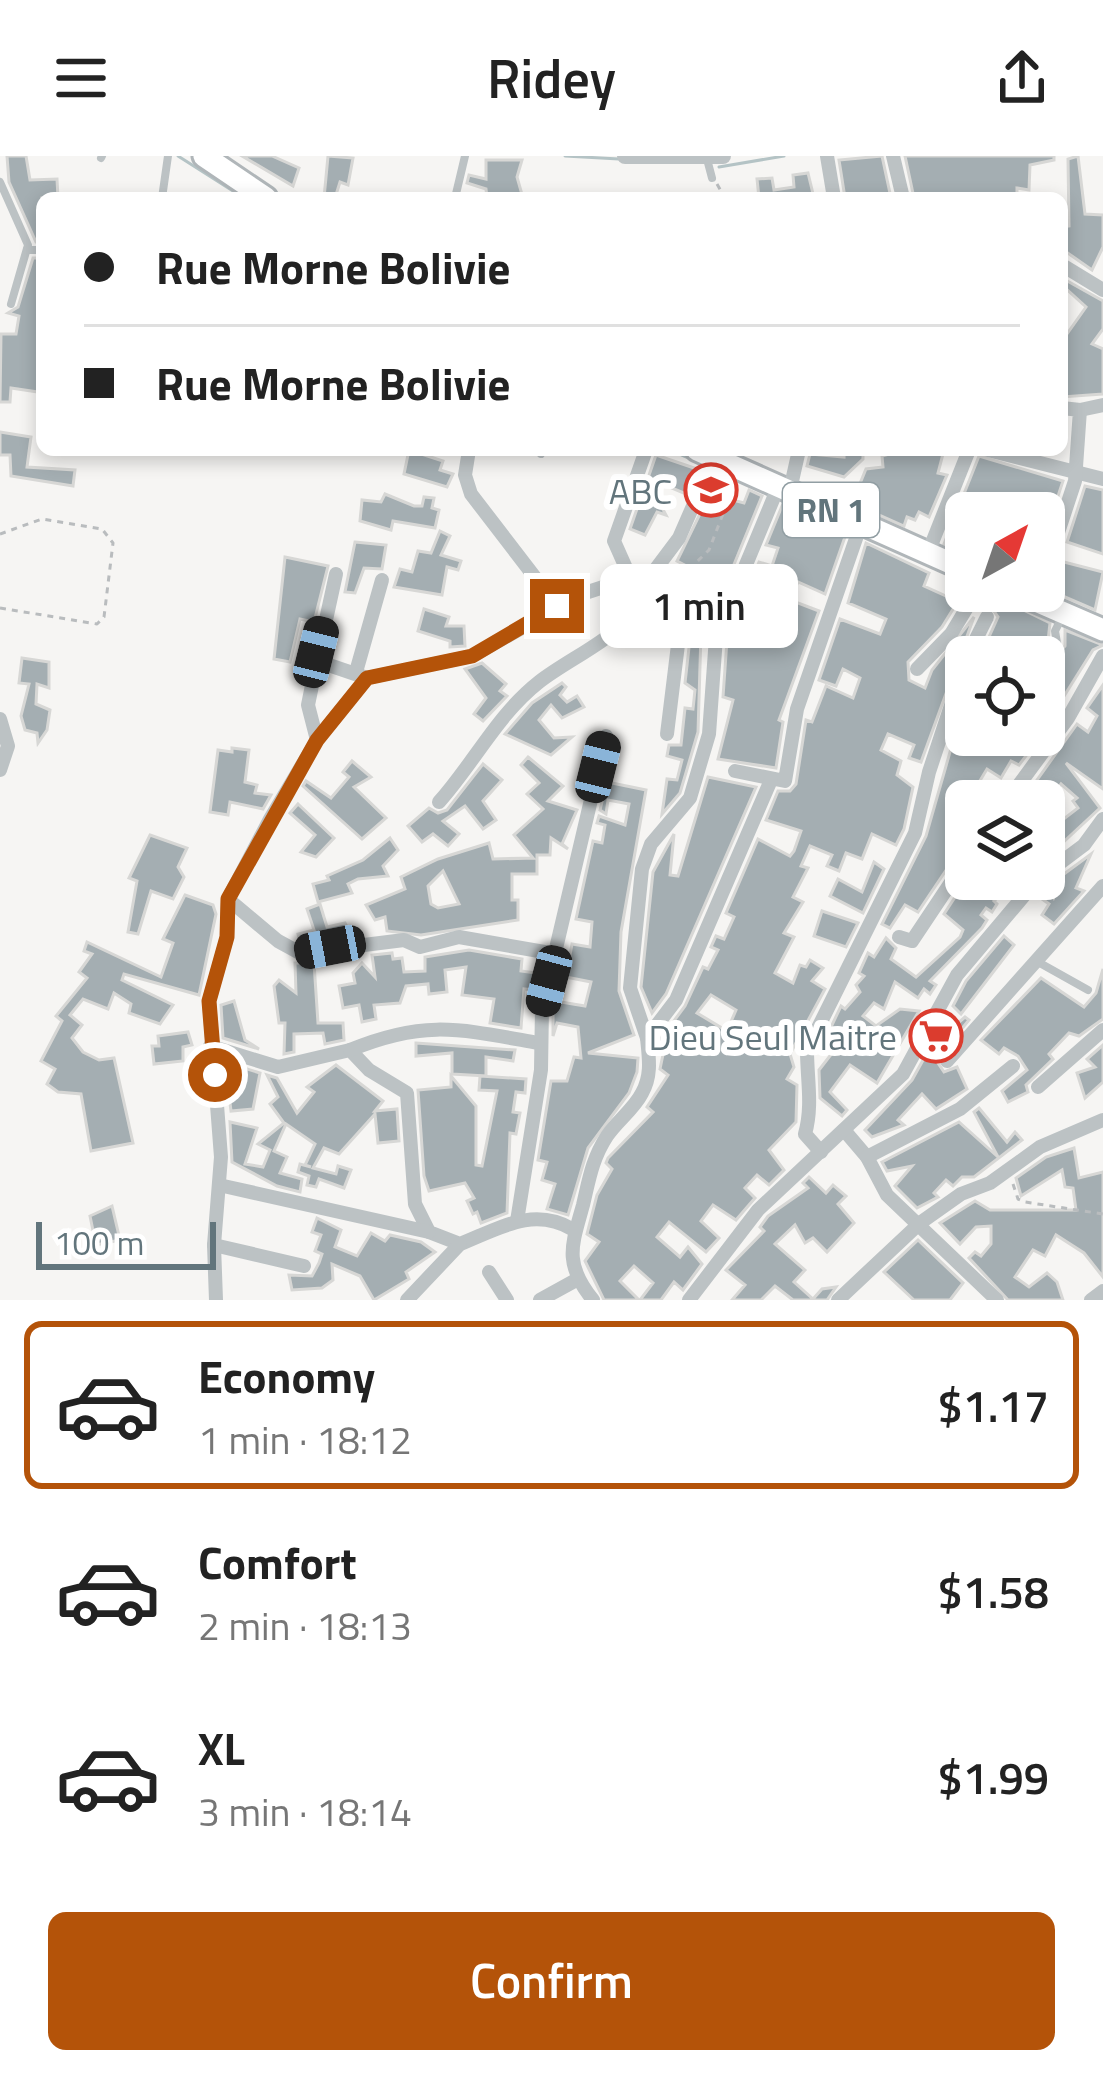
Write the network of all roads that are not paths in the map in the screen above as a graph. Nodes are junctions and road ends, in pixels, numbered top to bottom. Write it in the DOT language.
graph roads {
  1 [pos="168,156"];
  2 [pos="204,156"];
  3 [pos="465,156"];
  4 [pos="625,156"];
  5 [pos="826,156"];
  6 [pos="893,156"];
  7 [pos="715,157"];
  8 [pos="712,178"];
  9 [pos="0,182"];
  10 [pos="163,192"];
  11 [pos="255,192"];
  12 [pos="456,192"];
  13 [pos="833,192"];
  14 [pos="902,192"];
  15 [pos="27,250"];
  16 [pos="36,250"];
  17 [pos="1068,269"];
  18 [pos="1103,290"];
  19 [pos="10,304"];
  20 [pos="1103,405"];
  21 [pos="1068,409"];
  22 [pos="1080,410"];
  23 [pos="468,456"];
  24 [pos="644,456"];
  25 [pos="796,456"];
  26 [pos="966,456"];
  27 [pos="1010,456"];
  28 [pos="708,458"];
  29 [pos="1076,474"];
  30 [pos="1103,479"];
  31 [pos="780,491"];
  32 [pos="1065,509"];
  33 [pos="861,524"];
  34 [pos="928,553"];
  35 [pos="945,561"];
  36 [pos="336,574"];
  37 [pos="630,578"];
  38 [pos="382,580"];
  39 [pos="658,581"];
  40 [pos="557,606"];
  41 [pos="964,612"];
  42 [pos="1064,613"];
  43 [pos="986,617"];
  44 [pos="1103,631"];
  45 [pos="977,636"];
  46 [pos="1056,636"];
  47 [pos="1103,656"];
  48 [pos="317,661"];
  49 [pos="917,669"];
  50 [pos="362,675"];
  51 [pos="0,719"];
  52 [pos="945,724"];
  53 [pos="667,734"];
  54 [pos="607,736"];
  55 [pos="317,740"];
  56 [pos="0,770"];
  57 [pos="735,771"];
  58 [pos="771,780"];
  59 [pos="1022,780"];
  60 [pos="439,802"];
  61 [pos="1101,830"];
  62 [pos="1065,858"];
  63 [pos="1103,886"];
  64 [pos="945,892"];
  65 [pos="228,899"];
  66 [pos="1022,900"];
  67 [pos="899,937"];
  68 [pos="556,954"];
  69 [pos="1038,962"];
  70 [pos="1088,990"];
  71 [pos="1103,1030"];
  72 [pos="647,1038"];
  73 [pos="538,1043"];
  74 [pos="210,1046"];
  75 [pos="350,1050"];
  76 [pos="947,1061"];
  77 [pos="1013,1066"];
  78 [pos="1038,1087"];
  79 [pos="1103,1120"];
  80 [pos="844,1130"];
  81 [pos="820,1151"];
  82 [pos="867,1157"];
  83 [pos="219,1185"];
  84 [pos="517,1221"];
  85 [pos="920,1222"];
  86 [pos="572,1229"];
  87 [pos="429,1232"];
  88 [pos="460,1244"];
  89 [pos="214,1245"];
  90 [pos="304,1266"];
  91 [pos="488,1272"];
  92 [pos="578,1279"];
  93 [pos="1103,1291"];
  94 [pos="216,1300"];
  95 [pos="406,1300"];
  96 [pos="508,1300"];
  97 [pos="540,1300"];
  98 [pos="593,1300"];
  99 [pos="689,1300"];
  100 [pos="838,1300"];
  101 [pos="997,1300"];
  102 [pos="1091,1300"];
  1 -- 10 [label="lane"];
  2 -- 11 [label="main road"];
  3 -- 12 [label="lane"];
  4 -- 7 [label="street"];
  5 -- 13 [label="street"];
  6 -- 14 [label="street"];
  7 -- 8 [label="lane"];
  9 -- 15 [label="lane"];
  15 -- 16 [label="lane"];
  15 -- 19 [label="lane"];
  17 -- 18 [label="street"];
  20 -- 22 [label="street"];
  21 -- 22 [label="street"];
  22 -- 29 [label="street"];
  23 -- 40 [label="street"];
  24 -- 37 [label="street"];
  25 -- 31 [label="street"];
  26 -- 34 [label="street"];
  27 -- 29 [label="street"];
  28 -- 31 [label="main road, RN 1"];
  28 -- 39 [label="street"];
  29 -- 30 [label="street"];
  29 -- 32 [label="street"];
  31 -- 33 [label="main road, RN 1"];
  31 -- 72 [label="street"];
  33 -- 34 [label="main road, RN 1"];
  33 -- 58 [label="street"];
  34 -- 35 [label="main road, RN 1"];
  36 -- 48 [label="street"];
  37 -- 39 [label="street"];
  37 -- 40 [label="street"];
  38 -- 50 [label="street"];
  39 -- 53 [label="street"];
  39 -- 60 [label="street"];
  40 -- 50 [label="street"];
  41 -- 49 [label="street"];
  42 -- 44 [label="main road"];
  42 -- 46 [label="lane"];
  43 -- 45 [label="street"];
  47 -- 59 [label="street"];
  48 -- 50 [label="street"];
  48 -- 55 [label="street"];
  50 -- 55 [label="street"];
  51 -- 56 [label="street"];
  52 -- 81 [label="street"];
  54 -- 68 [label="street"];
  55 -- 65 [label="street"];
  57 -- 58 [label="street"];
  58 -- 72 [label="street"];
  61 -- 62 [label="street"];
  63 -- 69 [label="street"];
  64 -- 67 [label="street"];
  65 -- 68 [label="street"];
  65 -- 74 [label="street"];
  66 -- 80 [label="street"];
  68 -- 73 [label="street"];
  69 -- 70 [label="lane"];
  69 -- 76 [label="street"];
  71 -- 78 [label="street"];
  72 -- 86 [label="street"];
  73 -- 75 [label="street"];
  73 -- 84 [label="street"];
  74 -- 75 [label="street"];
  74 -- 83 [label="street"];
  75 -- 87 [label="street"];
  77 -- 82 [label="street"];
  79 -- 85 [label="street"];
  80 -- 81 [label="street"];
  80 -- 82 [label="street"];
  81 -- 99 [label="street"];
  82 -- 85 [label="street"];
  83 -- 87 [label="street"];
  83 -- 89 [label="street"];
  84 -- 86 [label="street"];
  84 -- 88 [label="street"];
  85 -- 100 [label="street"];
  85 -- 101 [label="street"];
  86 -- 92 [label="street"];
  87 -- 88 [label="street"];
  88 -- 95 [label="street"];
  89 -- 90 [label="street"];
  89 -- 94 [label="street"];
  91 -- 96 [label="street"];
  92 -- 97 [label="street"];
  92 -- 98 [label="street"];
  93 -- 102 [label="street"];
}
